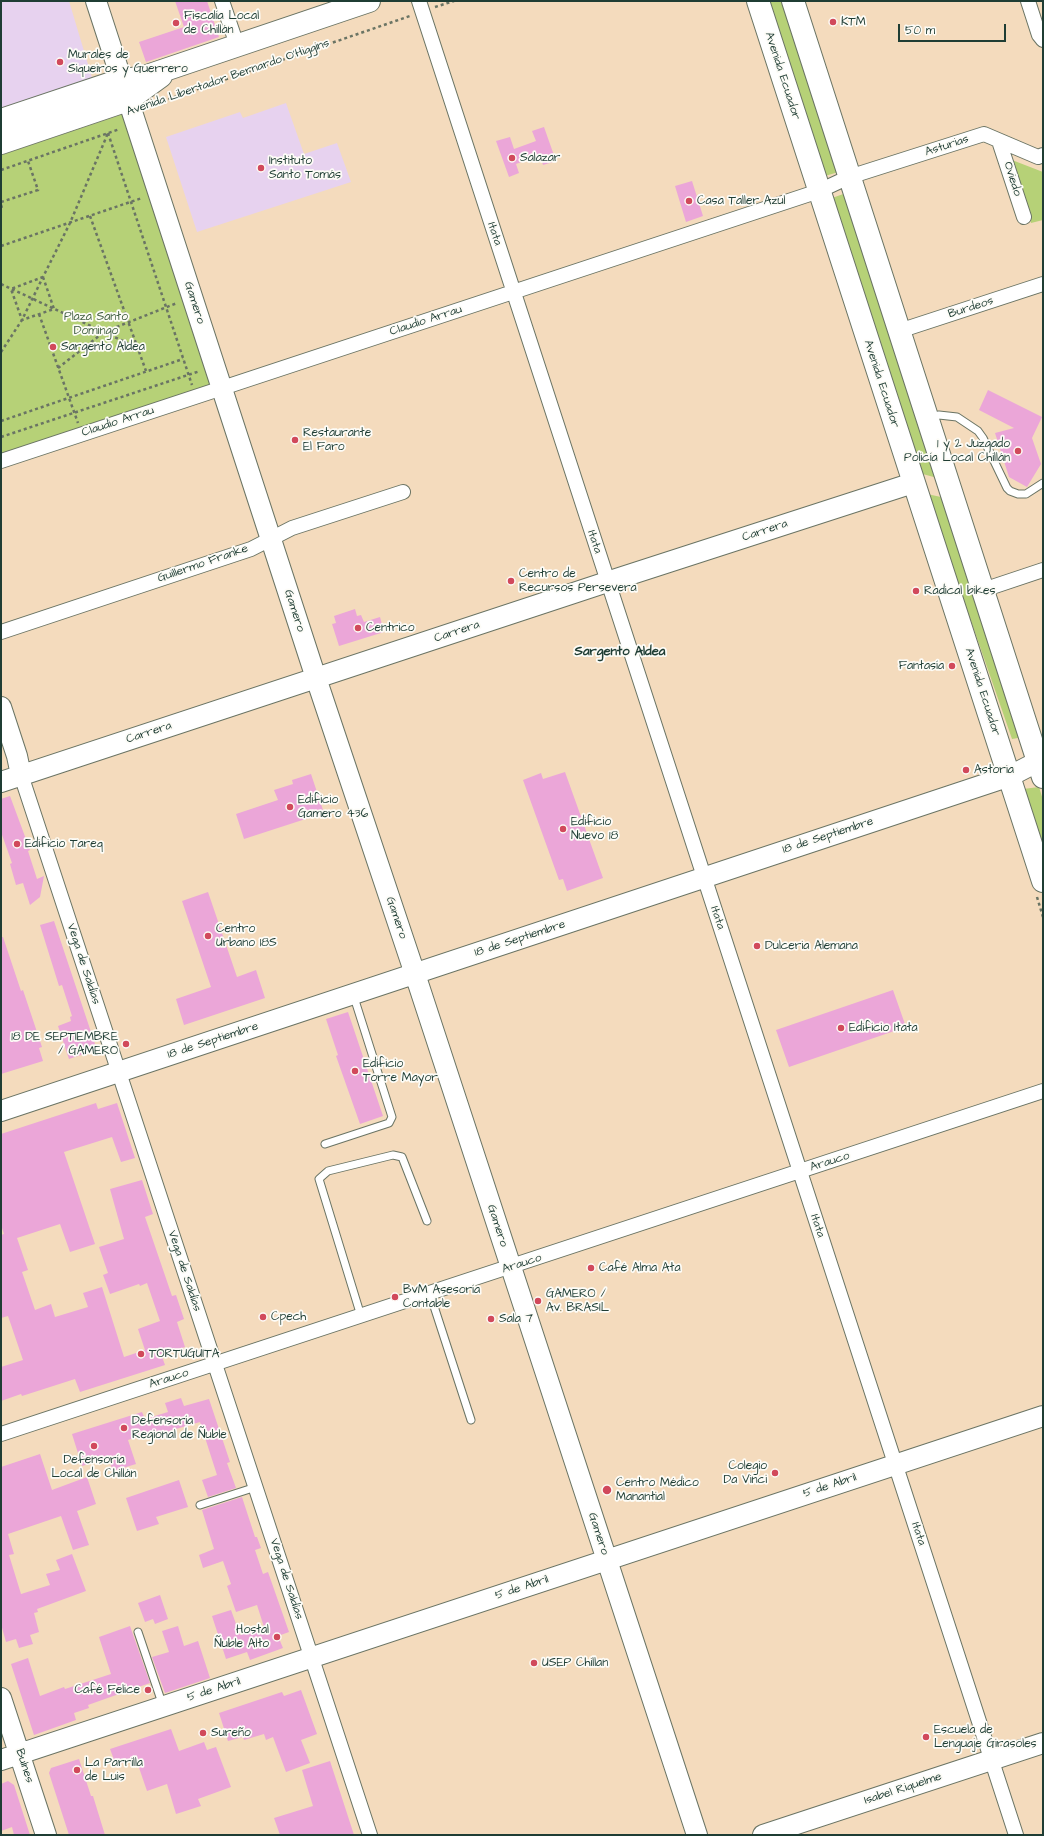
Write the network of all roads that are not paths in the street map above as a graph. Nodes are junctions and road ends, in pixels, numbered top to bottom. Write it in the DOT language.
graph roads {
  1 [pos="222,1"];
  2 [pos="369,1"];
  3 [pos="758,1"];
  4 [pos="793,1"];
  5 [pos="1028,1"];
  6 [pos="100,2"];
  7 [pos="420,6"];
  8 [pos="1043,40"];
  9 [pos="237,45"];
  10 [pos="129,104"];
  11 [pos="1,120"];
  12 [pos="999,141"];
  13 [pos="1,143"];
  14 [pos="1043,155"];
  15 [pos="850,177"];
  16 [pos="819,191"];
  17 [pos="1024,216"];
  18 [pos="1043,284"];
  19 [pos="513,292"];
  20 [pos="899,331"];
  21 [pos="222,388"];
  22 [pos="927,417"];
  23 [pos="1,461"];
  24 [pos="913,483"];
  25 [pos="1043,483"];
  26 [pos="403,492"];
  27 [pos="953,499"];
  28 [pos="271,538"];
  29 [pos="1043,570"];
  30 [pos="607,582"];
  31 [pos="983,590"];
  32 [pos="1,632"];
  33 [pos="316,678"];
  34 [pos="1,707"];
  35 [pos="1041,766"];
  36 [pos="21,775"];
  37 [pos="1010,776"];
  38 [pos="1,782"];
  39 [pos="703,878"];
  40 [pos="1043,881"];
  41 [pos="415,974"];
  42 [pos="353,994"];
  43 [pos="119,1072"];
  44 [pos="1043,1091"];
  45 [pos="1,1111"];
  46 [pos="324,1144"];
  47 [pos="800,1172"];
  48 [pos="427,1221"];
  49 [pos="511,1268"];
  50 [pos="430,1294"];
  51 [pos="361,1316"];
  52 [pos="215,1364"];
  53 [pos="1043,1416"];
  54 [pos="471,1420"];
  55 [pos="1,1434"];
  56 [pos="895,1465"];
  57 [pos="256,1487"];
  58 [pos="200,1506"];
  59 [pos="607,1560"];
  60 [pos="138,1632"];
  61 [pos="312,1658"];
  62 [pos="1,1698"];
  63 [pos="163,1707"];
  64 [pos="1043,1743"];
  65 [pos="20,1754"];
  66 [pos="1,1760"];
  67 [pos="992,1760"];
  68 [pos="46,1835"];
  69 [pos="370,1835"];
  70 [pos="697,1835"];
  71 [pos="763,1835"];
  72 [pos="1016,1835"];
  1 -- 9 [label="street"];
  2 -- 9 [label="main road, Avenida Libertador Bernardo O'Higgins"];
  3 -- 16 [label="main road, Avenida Ecuador"];
  4 -- 15 [label="main road"];
  5 -- 8 [label="street"];
  6 -- 10 [label="street, Gamero"];
  7 -- 19 [label="street, Itata"];
  9 -- 10 [label="main road, Avenida Libertador Bernardo O'Higgins"];
  10 -- 11 [label="main road, Avenida Libertador Bernardo O'Higgins"];
  10 -- 13 [label="main road, Avenida Libertador Bernardo O'Higgins"];
  10 -- 21 [label="street, Gamero"];
  12 -- 14 [label="street, Asturias"];
  12 -- 15 [label="street, Asturias"];
  12 -- 17 [label="street, Oviedo"];
  15 -- 16 [label="street, Claudio Arrau"];
  15 -- 20 [label="main road"];
  16 -- 19 [label="street, Claudio Arrau"];
  16 -- 24 [label="main road, Avenida Ecuador"];
  18 -- 20 [label="street, Burdeos"];
  19 -- 21 [label="street, Claudio Arrau"];
  19 -- 30 [label="street, Itata"];
  20 -- 22 [label="main road"];
  21 -- 23 [label="street, Claudio Arrau"];
  21 -- 28 [label="street, Gamero"];
  22 -- 25 [label="lane"];
  22 -- 27 [label="main road"];
  24 -- 27 [label="main road"];
  24 -- 30 [label="street, Carrera"];
  24 -- 37 [label="main road, Avenida Ecuador"];
  26 -- 28 [label="street, Guillermo Franke"];
  27 -- 31 [label="main road"];
  28 -- 32 [label="street, Guillermo Franke"];
  28 -- 33 [label="street, Gamero"];
  29 -- 31 [label="street"];
  30 -- 33 [label="street, Carrera"];
  30 -- 39 [label="street, Itata"];
  31 -- 35 [label="main road"];
  33 -- 36 [label="street, Carrera"];
  33 -- 41 [label="street, Gamero"];
  34 -- 36 [label="street, Vega de Saldías"];
  35 -- 37 [label="street, 18 de Septiembre"];
  36 -- 38 [label="street, Carrera"];
  36 -- 43 [label="street, Vega de Saldías"];
  37 -- 39 [label="street, 18 de Septiembre"];
  37 -- 40 [label="main road, Avenida Ecuador"];
  39 -- 41 [label="street, 18 de Septiembre"];
  39 -- 47 [label="street, Itata"];
  41 -- 42 [label="street, 18 de Septiembre"];
  41 -- 49 [label="street, Gamero"];
  42 -- 43 [label="street, 18 de Septiembre"];
  42 -- 46 [label="lane"];
  43 -- 45 [label="street, 18 de Septiembre"];
  43 -- 52 [label="street, Vega de Saldías"];
  44 -- 47 [label="street, Arauco"];
  47 -- 49 [label="street, Arauco"];
  47 -- 56 [label="street, Itata"];
  48 -- 51 [label="lane"];
  49 -- 50 [label="street, Arauco"];
  49 -- 59 [label="street, Gamero"];
  50 -- 51 [label="street, Arauco"];
  50 -- 54 [label="lane"];
  51 -- 52 [label="street, Arauco"];
  52 -- 55 [label="street, Arauco"];
  52 -- 57 [label="street, Vega de Saldías"];
  53 -- 56 [label="street, 5 de Abril"];
  56 -- 59 [label="street, 5 de Abril"];
  56 -- 67 [label="street, Itata"];
  57 -- 58 [label="lane"];
  57 -- 61 [label="street, Vega de Saldías"];
  59 -- 61 [label="street, 5 de Abril"];
  59 -- 70 [label="street, Gamero"];
  60 -- 63 [label="lane"];
  61 -- 63 [label="street, 5 de Abril"];
  61 -- 69 [label="street, Vega de Saldías"];
  62 -- 65 [label="street, Bulnes"];
  63 -- 65 [label="street, 5 de Abril"];
  64 -- 67 [label="street, Isabel Riquelme"];
  65 -- 66 [label="street, 5 de Abril"];
  65 -- 68 [label="street, Bulnes"];
  67 -- 71 [label="street, Isabel Riquelme"];
  67 -- 72 [label="street, Itata"];
}
